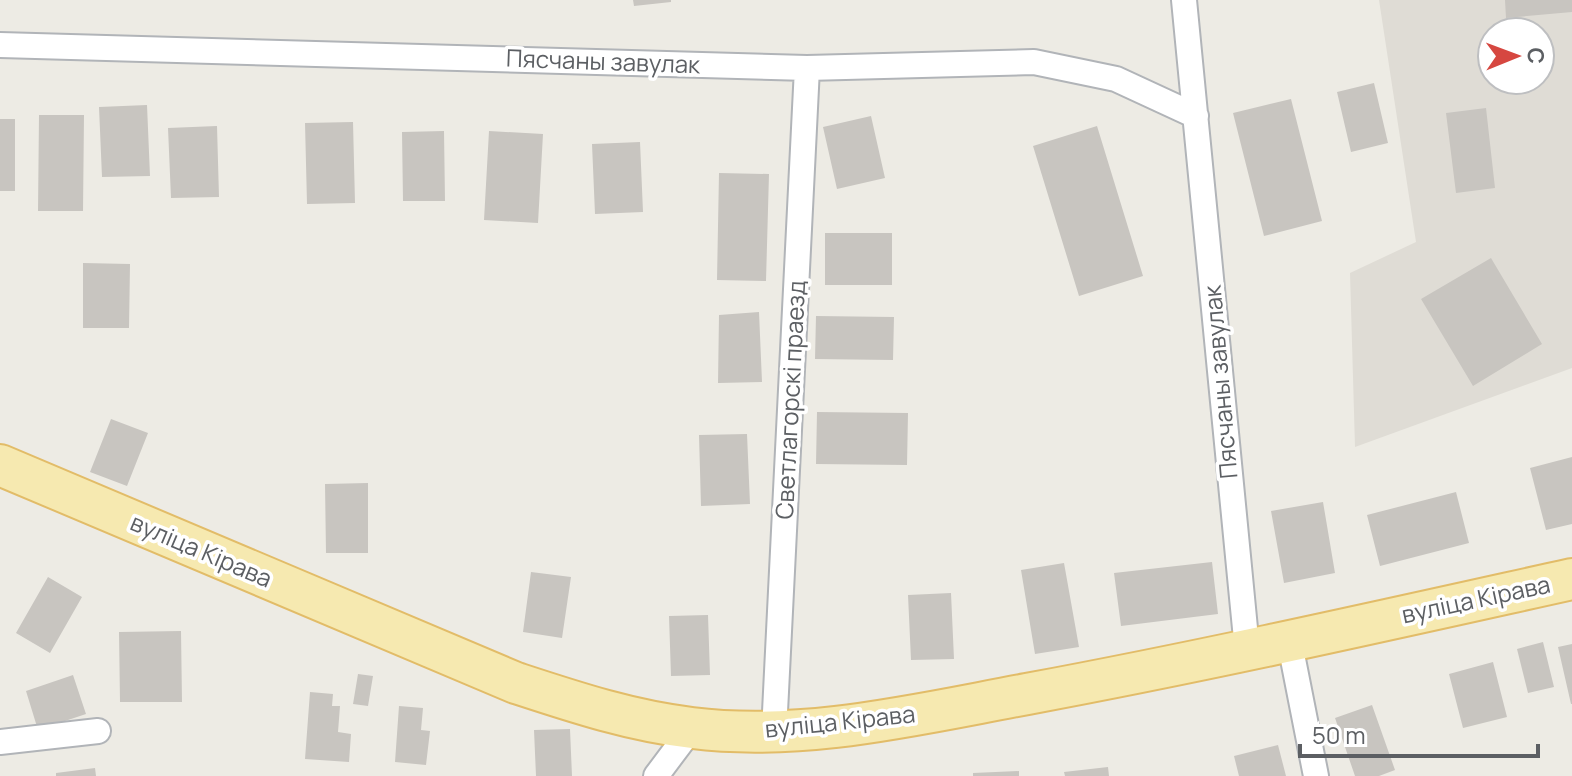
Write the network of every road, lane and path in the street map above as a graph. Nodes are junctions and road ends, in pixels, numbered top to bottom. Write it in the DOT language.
graph roads {
  1 [pos="1184,0"];
  2 [pos="0,45"];
  3 [pos="807,68"];
  4 [pos="1196,116"];
  5 [pos="0,465"];
  6 [pos="1572,579"];
  7 [pos="1289,639"];
  8 [pos="1247,649"];
  9 [pos="692,728"];
  10 [pos="98,731"];
  11 [pos="774,732"];
  12 [pos="0,742"];
  13 [pos="656,776"];
  14 [pos="1316,776"];
  1 -- 4 [label="street, Пясчаны завулак"];
  2 -- 3 [label="street, Пясчаны завулак"];
  3 -- 4 [label="street, Пясчаны завулак"];
  3 -- 11 [label="street, Светлагорскі праезд"];
  4 -- 8 [label="street, Пясчаны завулак"];
  5 -- 9 [label="main road, вуліца Кірава"];
  6 -- 7 [label="main road, вуліца Кірава"];
  7 -- 8 [label="main road, вуліца Кірава"];
  7 -- 14 [label="street"];
  8 -- 11 [label="main road, вуліца Кірава"];
  9 -- 11 [label="main road, вуліца Кірава"];
  9 -- 13 [label="street"];
  10 -- 12 [label="street"];
}
